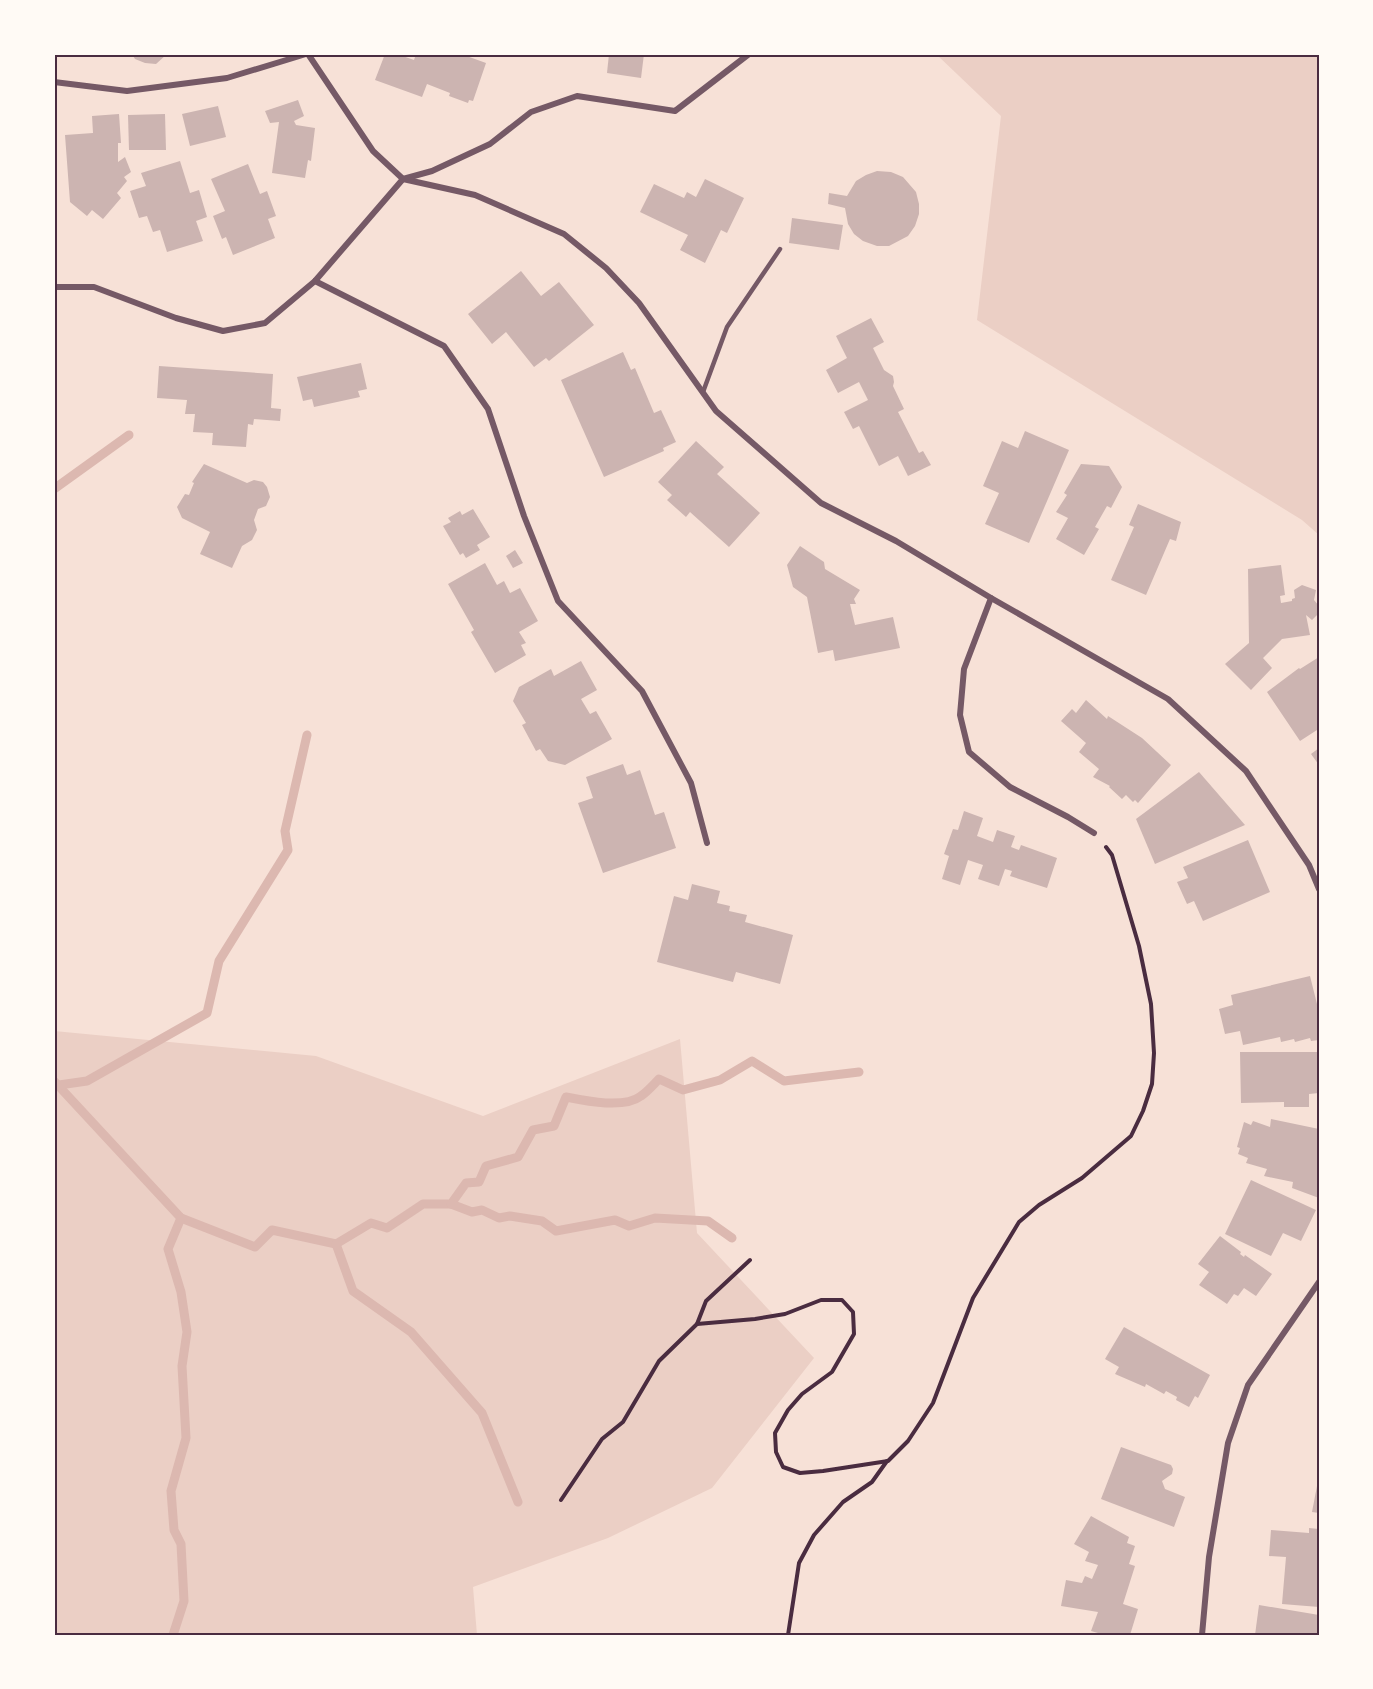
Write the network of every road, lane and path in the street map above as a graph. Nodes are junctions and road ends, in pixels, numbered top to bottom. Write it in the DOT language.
graph roads {
  1 [pos="307,54"];
  2 [pos="750,54"];
  3 [pos="54,82"];
  4 [pos="403,179"];
  5 [pos="780,249"];
  6 [pos="315,281"];
  7 [pos="54,287"];
  8 [pos="703,392"];
  9 [pos="991,598"];
  10 [pos="1094,833"];
  11 [pos="708,843"];
  12 [pos="1319,889"];
  13 [pos="750,1260"];
  14 [pos="1319,1282"];
  15 [pos="696,1324"];
  16 [pos="888,1461"];
  17 [pos="561,1500"];
  18 [pos="788,1635"];
  19 [pos="1202,1635"];
  1 -- 3 [label="street"];
  1 -- 4 [label="street"];
  2 -- 4 [label="street"];
  4 -- 6 [label="street"];
  4 -- 8 [label="street"];
  5 -- 8 [label="lane"];
  6 -- 7 [label="street"];
  6 -- 11 [label="street"];
  8 -- 9 [label="street"];
  9 -- 10 [label="street"];
  9 -- 12 [label="street"];
  10 -- 16 [label="path"];
  13 -- 15 [label="path"];
  14 -- 19 [label="street"];
  15 -- 16 [label="path"];
  15 -- 17 [label="path"];
  16 -- 18 [label="path"];
}
